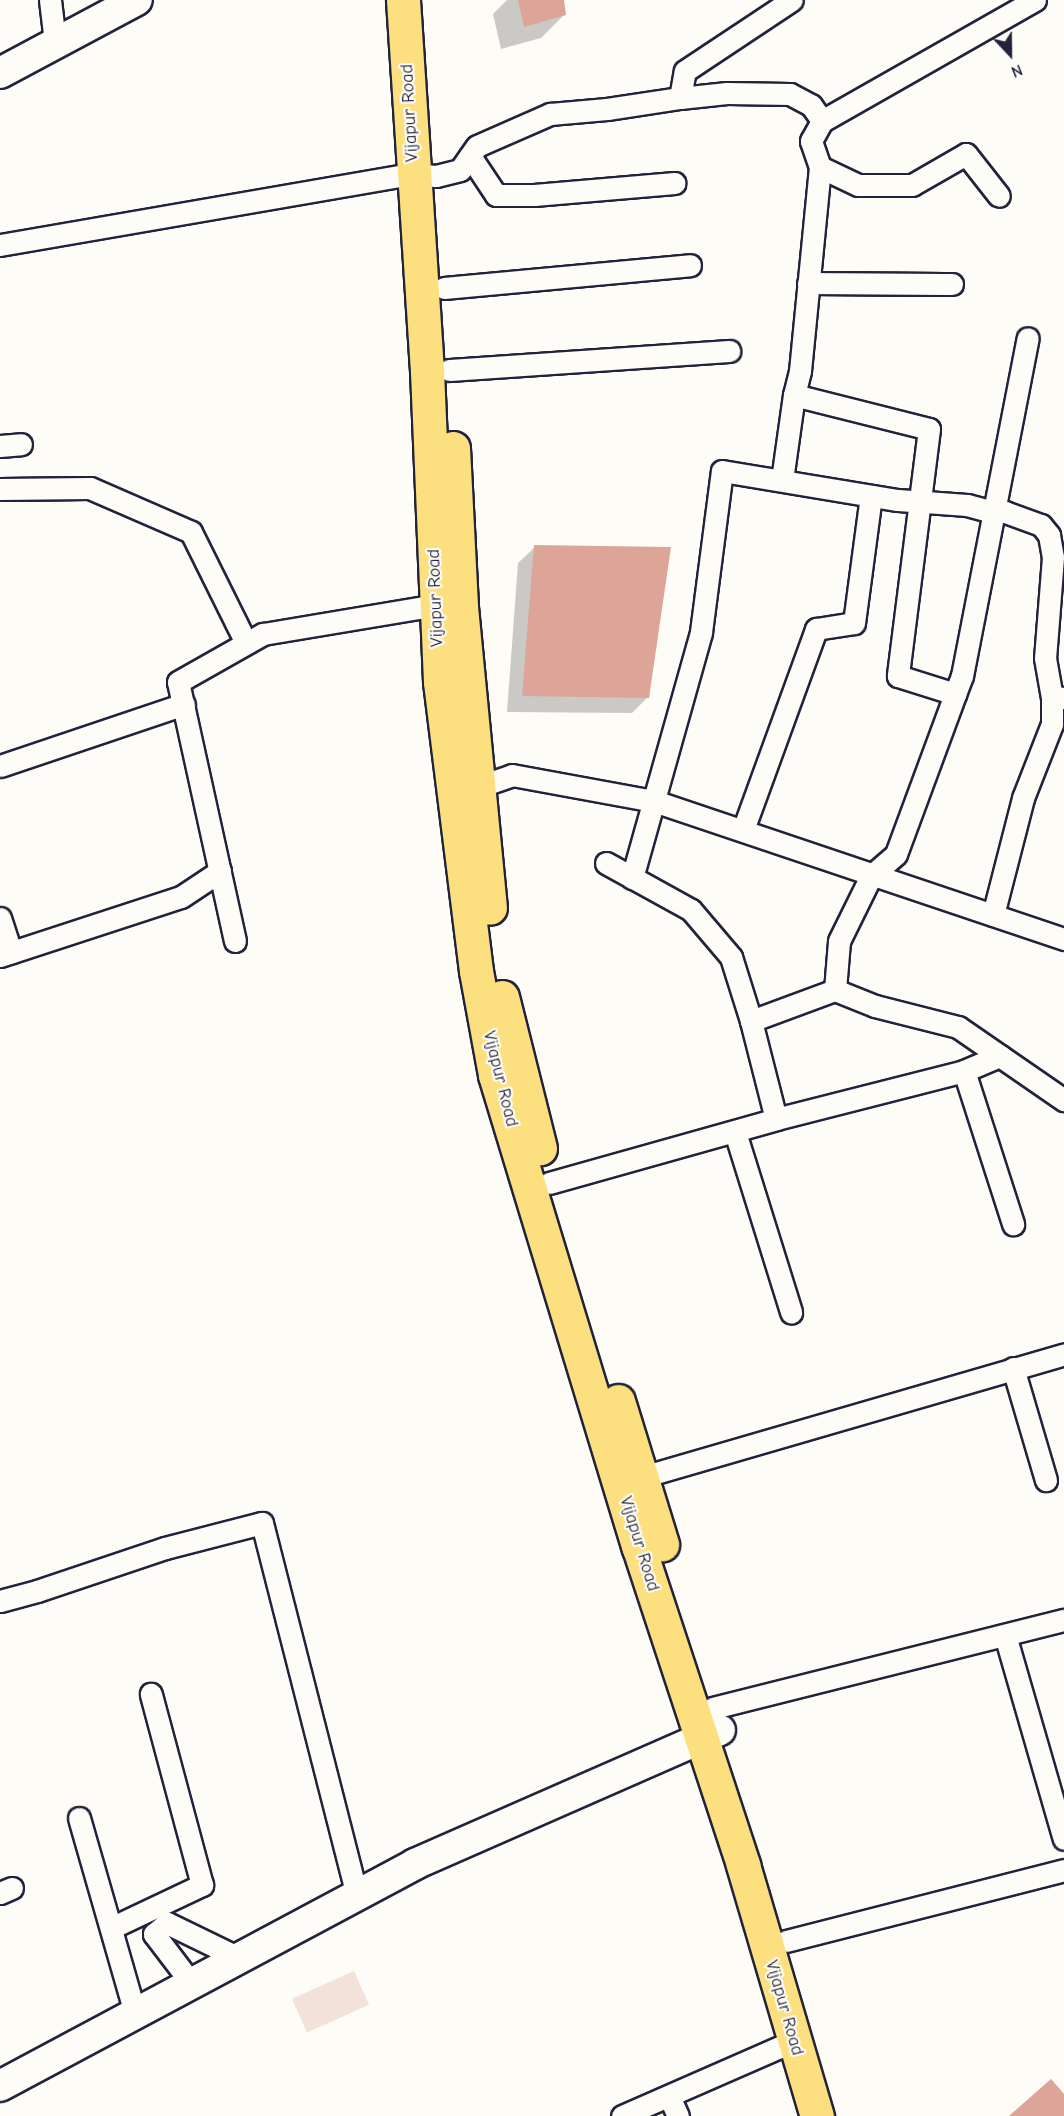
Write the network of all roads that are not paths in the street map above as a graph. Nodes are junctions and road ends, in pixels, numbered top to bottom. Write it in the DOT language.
graph roads {
  1 [pos="50,0"];
  2 [pos="137,0"];
  3 [pos="403,0"];
  4 [pos="424,0"];
  5 [pos="792,0"];
  6 [pos="1035,0"];
  7 [pos="55,42"];
  8 [pos="2,68"];
  9 [pos="680,98"];
  10 [pos="822,121"];
  11 [pos="470,156"];
  12 [pos="820,167"];
  13 [pos="425,175"];
  14 [pos="674,183"];
  15 [pos="999,196"];
  16 [pos="0,245"];
  17 [pos="690,266"];
  18 [pos="808,283"];
  19 [pos="952,284"];
  20 [pos="444,288"];
  21 [pos="1028,338"];
  22 [pos="729,351"];
  23 [pos="449,370"];
  24 [pos="794,395"];
  25 [pos="21,444"];
  26 [pos="0,446"];
  27 [pos="782,480"];
  28 [pos="0,489"];
  29 [pos="871,496"];
  30 [pos="920,502"];
  31 [pos="994,512"];
  32 [pos="436,605"];
  33 [pos="246,643"];
  34 [pos="955,694"];
  35 [pos="1058,697"];
  36 [pos="184,705"];
  37 [pos="0,766"];
  38 [pos="478,787"];
  39 [pos="654,801"];
  40 [pos="743,831"];
  41 [pos="606,863"];
  42 [pos="220,872"];
  43 [pos="871,876"];
  44 [pos="632,878"];
  45 [pos="993,915"];
  46 [pos="0,918"];
  47 [pos="1064,939"];
  48 [pos="235,941"];
  49 [pos="5,954"];
  50 [pos="835,990"];
  51 [pos="751,1021"];
  52 [pos="1000,1056"];
  53 [pos="964,1071"];
  54 [pos="1064,1100"];
  55 [pos="776,1119"];
  56 [pos="735,1132"];
  57 [pos="549,1184"];
  58 [pos="1013,1224"];
  59 [pos="791,1312"];
  60 [pos="1064,1353"];
  61 [pos="1013,1368"];
  62 [pos="642,1477"];
  63 [pos="1046,1480"];
  64 [pos="0,1601"];
  65 [pos="1064,1620"];
  66 [pos="1005,1635"];
  67 [pos="151,1694"];
  68 [pos="711,1725"];
  69 [pos="80,1818"];
  70 [pos="1064,1839"];
  71 [pos="1064,1870"];
  72 [pos="357,1895"];
  73 [pos="111,1928"];
  74 [pos="786,1941"];
  75 [pos="238,1958"];
  76 [pos="192,1984"];
  77 [pos="135,2013"];
  78 [pos="794,2041"];
  79 [pos="0,2086"];
  80 [pos="669,2096"];
  81 [pos="622,2116"];
  82 [pos="678,2116"];
  83 [pos="817,2116"];
  84 [pos="837,2116"];
  1 -- 7 [label="street"];
  2 -- 7 [label="street"];
  3 -- 13 [label="main road, Vijapur Road"];
  4 -- 13 [label="main road, Vijapur Road"];
  5 -- 9 [label="street"];
  6 -- 10 [label="street"];
  7 -- 8 [label="street"];
  9 -- 10 [label="street"];
  9 -- 11 [label="street"];
  10 -- 12 [label="street"];
  11 -- 13 [label="street"];
  11 -- 14 [label="street"];
  12 -- 15 [label="street"];
  12 -- 18 [label="street"];
  13 -- 16 [label="street"];
  13 -- 20 [label="main road, Vijapur Road"];
  13 -- 32 [label="main road, Vijapur Road"];
  17 -- 20 [label="street"];
  18 -- 19 [label="street"];
  18 -- 24 [label="street"];
  20 -- 23 [label="main road, Vijapur Road"];
  21 -- 31 [label="street"];
  22 -- 23 [label="street"];
  23 -- 38 [label="main road, Vijapur Road"];
  24 -- 27 [label="street"];
  24 -- 30 [label="street"];
  25 -- 26 [label="street"];
  27 -- 29 [label="street"];
  27 -- 39 [label="street"];
  28 -- 33 [label="street"];
  29 -- 30 [label="street"];
  29 -- 40 [label="street"];
  30 -- 31 [label="street"];
  30 -- 34 [label="street"];
  31 -- 34 [label="street"];
  31 -- 35 [label="street"];
  32 -- 33 [label="street"];
  32 -- 68 [label="main road, Vijapur Road"];
  33 -- 36 [label="street"];
  34 -- 43 [label="street"];
  35 -- 45 [label="street"];
  36 -- 37 [label="street"];
  36 -- 42 [label="street"];
  38 -- 39 [label="street"];
  38 -- 57 [label="main road, Vijapur Road"];
  39 -- 40 [label="street"];
  39 -- 44 [label="street"];
  40 -- 43 [label="street"];
  41 -- 44 [label="street"];
  42 -- 48 [label="street"];
  42 -- 49 [label="street"];
  43 -- 45 [label="street"];
  43 -- 50 [label="street"];
  44 -- 51 [label="street"];
  45 -- 47 [label="street"];
  46 -- 49 [label="street"];
  50 -- 51 [label="street"];
  50 -- 52 [label="street"];
  51 -- 55 [label="street"];
  52 -- 53 [label="street"];
  52 -- 54 [label="street"];
  53 -- 55 [label="street"];
  53 -- 58 [label="street"];
  55 -- 56 [label="street"];
  56 -- 57 [label="street"];
  56 -- 59 [label="street"];
  57 -- 62 [label="main road, Vijapur Road"];
  60 -- 61 [label="street"];
  61 -- 62 [label="street"];
  61 -- 63 [label="street"];
  62 -- 68 [label="main road, Vijapur Road"];
  64 -- 72 [label="street"];
  65 -- 66 [label="street"];
  66 -- 68 [label="street"];
  66 -- 70 [label="street"];
  67 -- 73 [label="street"];
  68 -- 72 [label="street"];
  68 -- 74 [label="main road, Vijapur Road"];
  68 -- 78 [label="main road, Vijapur Road"];
  69 -- 73 [label="street"];
  71 -- 74 [label="street"];
  72 -- 75 [label="street"];
  73 -- 77 [label="street"];
  74 -- 84 [label="main road, Vijapur Road"];
  75 -- 76 [label="street"];
  75 -- 76 [label="street"];
  76 -- 77 [label="street"];
  77 -- 79 [label="street"];
  78 -- 80 [label="street"];
  78 -- 83 [label="main road, Vijapur Road"];
  80 -- 81 [label="street"];
  80 -- 82 [label="street"];
}
